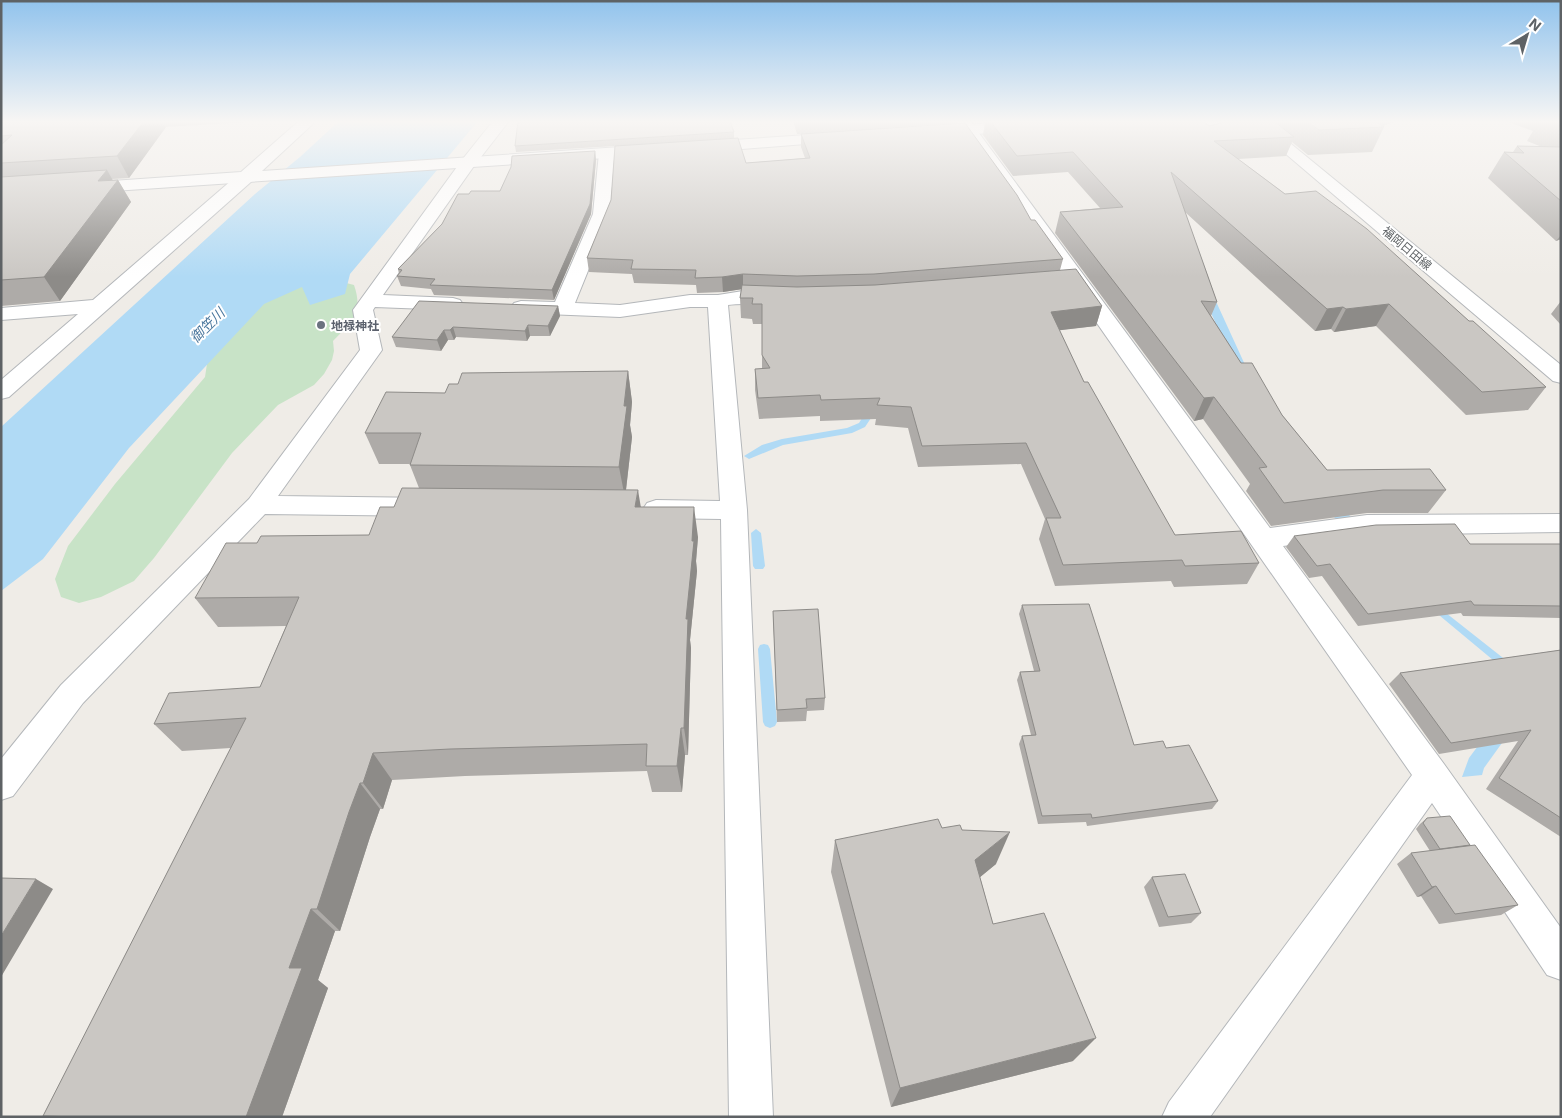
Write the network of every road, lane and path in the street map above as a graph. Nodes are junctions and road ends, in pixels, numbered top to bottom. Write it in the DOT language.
graph roads {
  1 [pos="250,173"];
  2 [pos="307,173"];
  3 [pos="461,173"];
  4 [pos="605,173"];
  5 [pos="998,173"];
  6 [pos="1317,173"];
  7 [pos="246,177"];
  8 [pos="70,189"];
  9 [pos="797,299"];
  10 [pos="370,301"];
  11 [pos="718,301"];
  12 [pos="97,306"];
  13 [pos="476,306"];
  14 [pos="504,307"];
  15 [pos="562,309"];
  16 [pos="1,314"];
  17 [pos="1561,376"];
  18 [pos="1,392"];
  19 [pos="258,505"];
  20 [pos="456,507"];
  21 [pos="635,509"];
  22 [pos="734,510"];
  23 [pos="1561,523"];
  24 [pos="1261,539"];
  25 [pos="1432,775"];
  26 [pos="1,785"];
  27 [pos="1561,961"];
  28 [pos="751,1117"];
  29 [pos="1184,1117"];
  1 -- 7 [label="street"];
  2 -- 7 [label="street"];
  3 -- 10 [label="street"];
  4 -- 15 [label="street"];
  5 -- 24 [label="street"];
  6 -- 17 [label="street, 福岡日田線"];
  7 -- 8 [label="street"];
  7 -- 12 [label="street"];
  9 -- 11 [label="street"];
  10 -- 13 [label="street"];
  10 -- 19 [label="street"];
  11 -- 15 [label="street"];
  11 -- 22 [label="street"];
  12 -- 16 [label="street"];
  12 -- 18 [label="street"];
  14 -- 15 [label="street"];
  19 -- 20 [label="street"];
  19 -- 26 [label="street"];
  21 -- 22 [label="street"];
  22 -- 28 [label="street"];
  23 -- 24 [label="street"];
  24 -- 25 [label="street"];
  25 -- 27 [label="street"];
  25 -- 29 [label="street"];
}
